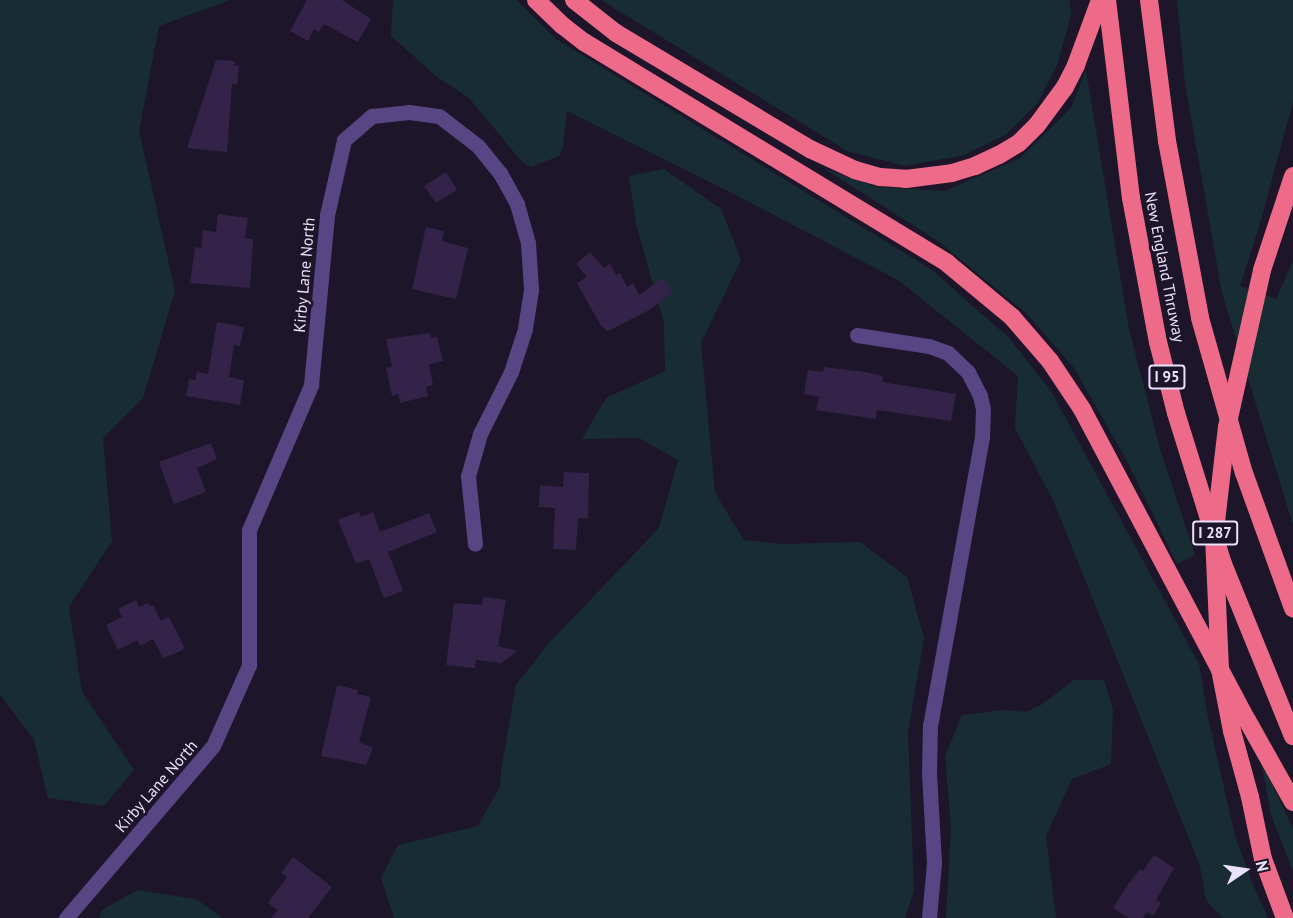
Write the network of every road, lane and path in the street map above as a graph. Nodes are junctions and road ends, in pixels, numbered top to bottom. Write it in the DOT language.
graph roads {
  1 [pos="536,0"];
  2 [pos="574,0"];
  3 [pos="1100,0"];
  4 [pos="1107,0"];
  5 [pos="1150,6"];
  6 [pos="1293,176"];
  7 [pos="857,335"];
  8 [pos="475,544"];
  9 [pos="1293,608"];
  10 [pos="1293,736"];
  11 [pos="1293,802"];
  12 [pos="66,918"];
  13 [pos="929,918"];
  14 [pos="1285,918"];
  1 -- 11 [label="highway"];
  2 -- 3 [label="highway"];
  4 -- 10 [label="highway, New England Thruway / I 95"];
  5 -- 9 [label="highway, New England Thruway"];
  6 -- 14 [label="highway, I 287, bridge"];
  7 -- 13 [label="street"];
  8 -- 12 [label="street, Kirby Lane North"];
}
